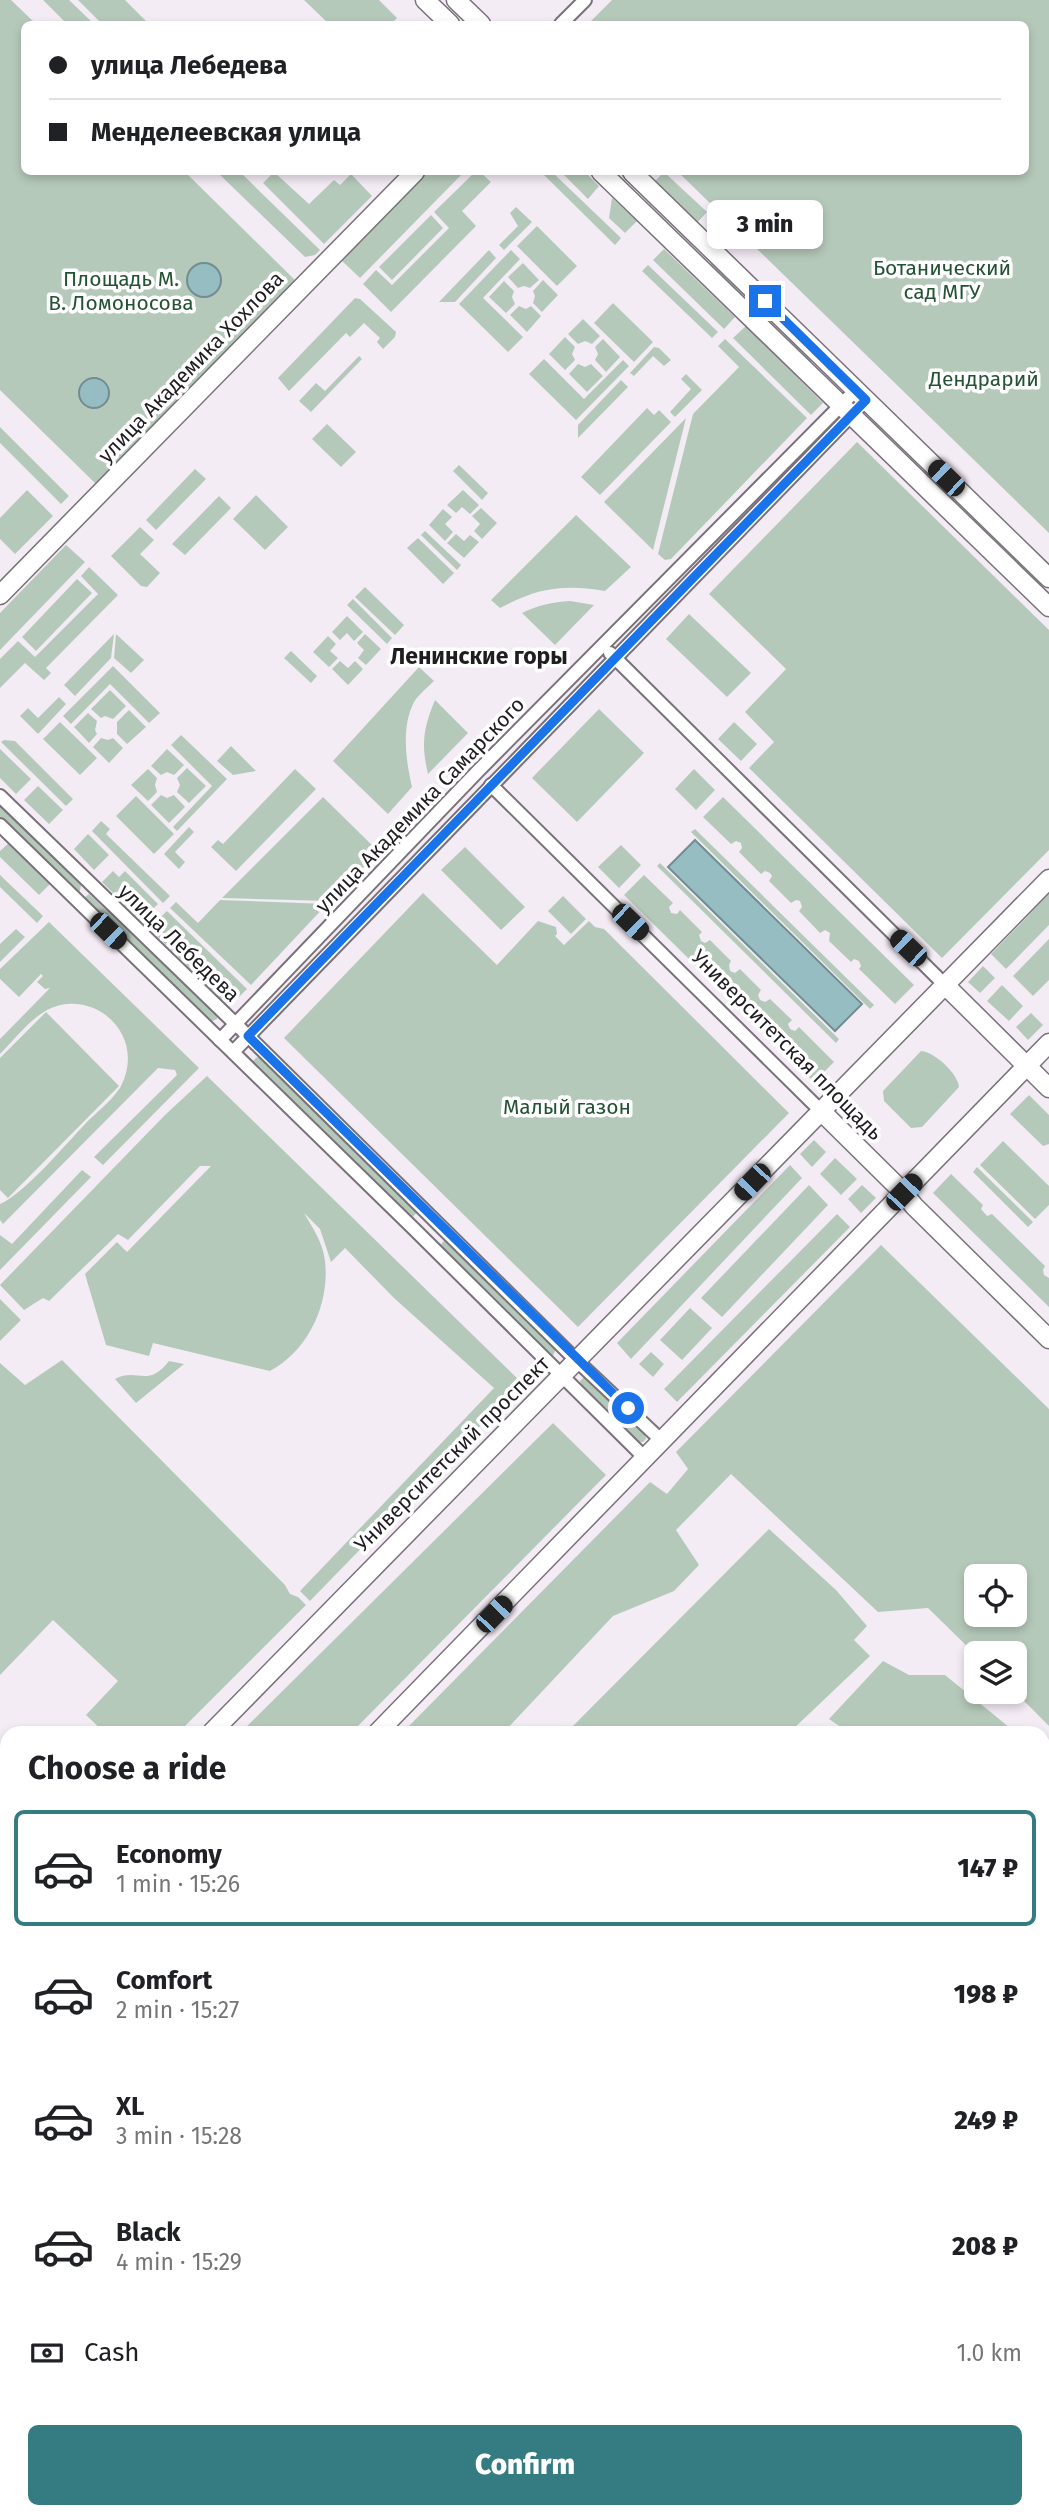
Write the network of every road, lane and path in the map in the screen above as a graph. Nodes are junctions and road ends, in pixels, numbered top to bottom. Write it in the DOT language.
graph roads {
  1 [pos="425,0"];
  2 [pos="456,0"];
  3 [pos="585,0"];
  4 [pos="447,21"];
  5 [pos="478,21"];
  6 [pos="564,21"];
  7 [pos="412,175"];
  8 [pos="604,175"];
  9 [pos="635,175"];
  10 [pos="815,350"];
  11 [pos="800,365"];
  12 [pos="861,395"];
  13 [pos="847,410"];
  14 [pos="1049,578"];
  15 [pos="0,595"];
  16 [pos="1048,599"];
  17 [pos="603,645"];
  18 [pos="615,658"];
  19 [pos="491,785"];
  20 [pos="0,796"];
  21 [pos="0,825"];
  22 [pos="1049,879"];
  23 [pos="91,885"];
  24 [pos="76,900"];
  25 [pos="945,985"];
  26 [pos="235,1024"];
  27 [pos="248,1036"];
  28 [pos="220,1040"];
  29 [pos="1049,1043"];
  30 [pos="233,1052"];
  31 [pos="1027,1066"];
  32 [pos="1049,1088"];
  33 [pos="821,1111"];
  34 [pos="904,1192"];
  35 [pos="441,1226"];
  36 [pos="426,1240"];
  37 [pos="1049,1339"];
  38 [pos="576,1360"];
  39 [pos="561,1376"];
  40 [pos="662,1441"];
  41 [pos="645,1458"];
  42 [pos="218,1726"];
  43 [pos="384,1726"];
  1 -- 4 [label="street"];
  2 -- 5 [label="street"];
  3 -- 6 [label="street"];
  7 -- 15 [label="street, улица Академика Хохлова"];
  8 -- 11 [label="street"];
  9 -- 10 [label="street"];
  10 -- 11 [label="street"];
  10 -- 12 [label="street"];
  11 -- 13 [label="street"];
  12 -- 13 [label="street, улица Академика Самарского"];
  12 -- 14 [label="street"];
  13 -- 16 [label="street"];
  13 -- 17 [label="street, улица Академика Самарского"];
  13 -- 18 [label="street, улица Академика Самарского"];
  17 -- 18 [label="street"];
  17 -- 26 [label="street, улица Академика Самарского"];
  18 -- 19 [label="street, улица Академика Самарского"];
  18 -- 25 [label="street"];
  19 -- 27 [label="street, улица Академика Самарского"];
  19 -- 33 [label="street, Университетская площадь"];
  20 -- 23 [label="street, улица Лебедева"];
  21 -- 24 [label="street, улица Лебедева"];
  22 -- 25 [label="street, Университетский проспект"];
  23 -- 24 [label="street"];
  23 -- 26 [label="street, улица Лебедева"];
  24 -- 28 [label="street, улица Лебедева"];
  25 -- 31 [label="street"];
  25 -- 33 [label="street, Университетский проспект"];
  26 -- 27 [label="street, улица Лебедева"];
  26 -- 28 [label="street, улица Академика Самарского"];
  27 -- 30 [label="street, улица Академика Самарского"];
  27 -- 35 [label="street, улица Лебедева"];
  28 -- 30 [label="street, улица Лебедева"];
  29 -- 31 [label="street"];
  30 -- 36 [label="street, улица Лебедева"];
  31 -- 32 [label="street"];
  31 -- 34 [label="street"];
  33 -- 34 [label="street, Университетская площадь"];
  33 -- 38 [label="street, Университетский проспект"];
  34 -- 37 [label="street, Университетская площадь"];
  34 -- 40 [label="street"];
  35 -- 36 [label="street"];
  35 -- 38 [label="street, улица Лебедева"];
  36 -- 39 [label="street, улица Лебедева"];
  38 -- 39 [label="street, Университетский проспект"];
  38 -- 40 [label="street, улица Лебедева"];
  39 -- 41 [label="street, улица Лебедева"];
  39 -- 42 [label="street, Университетский проспект"];
  40 -- 41 [label="street"];
  41 -- 43 [label="street"];
}
